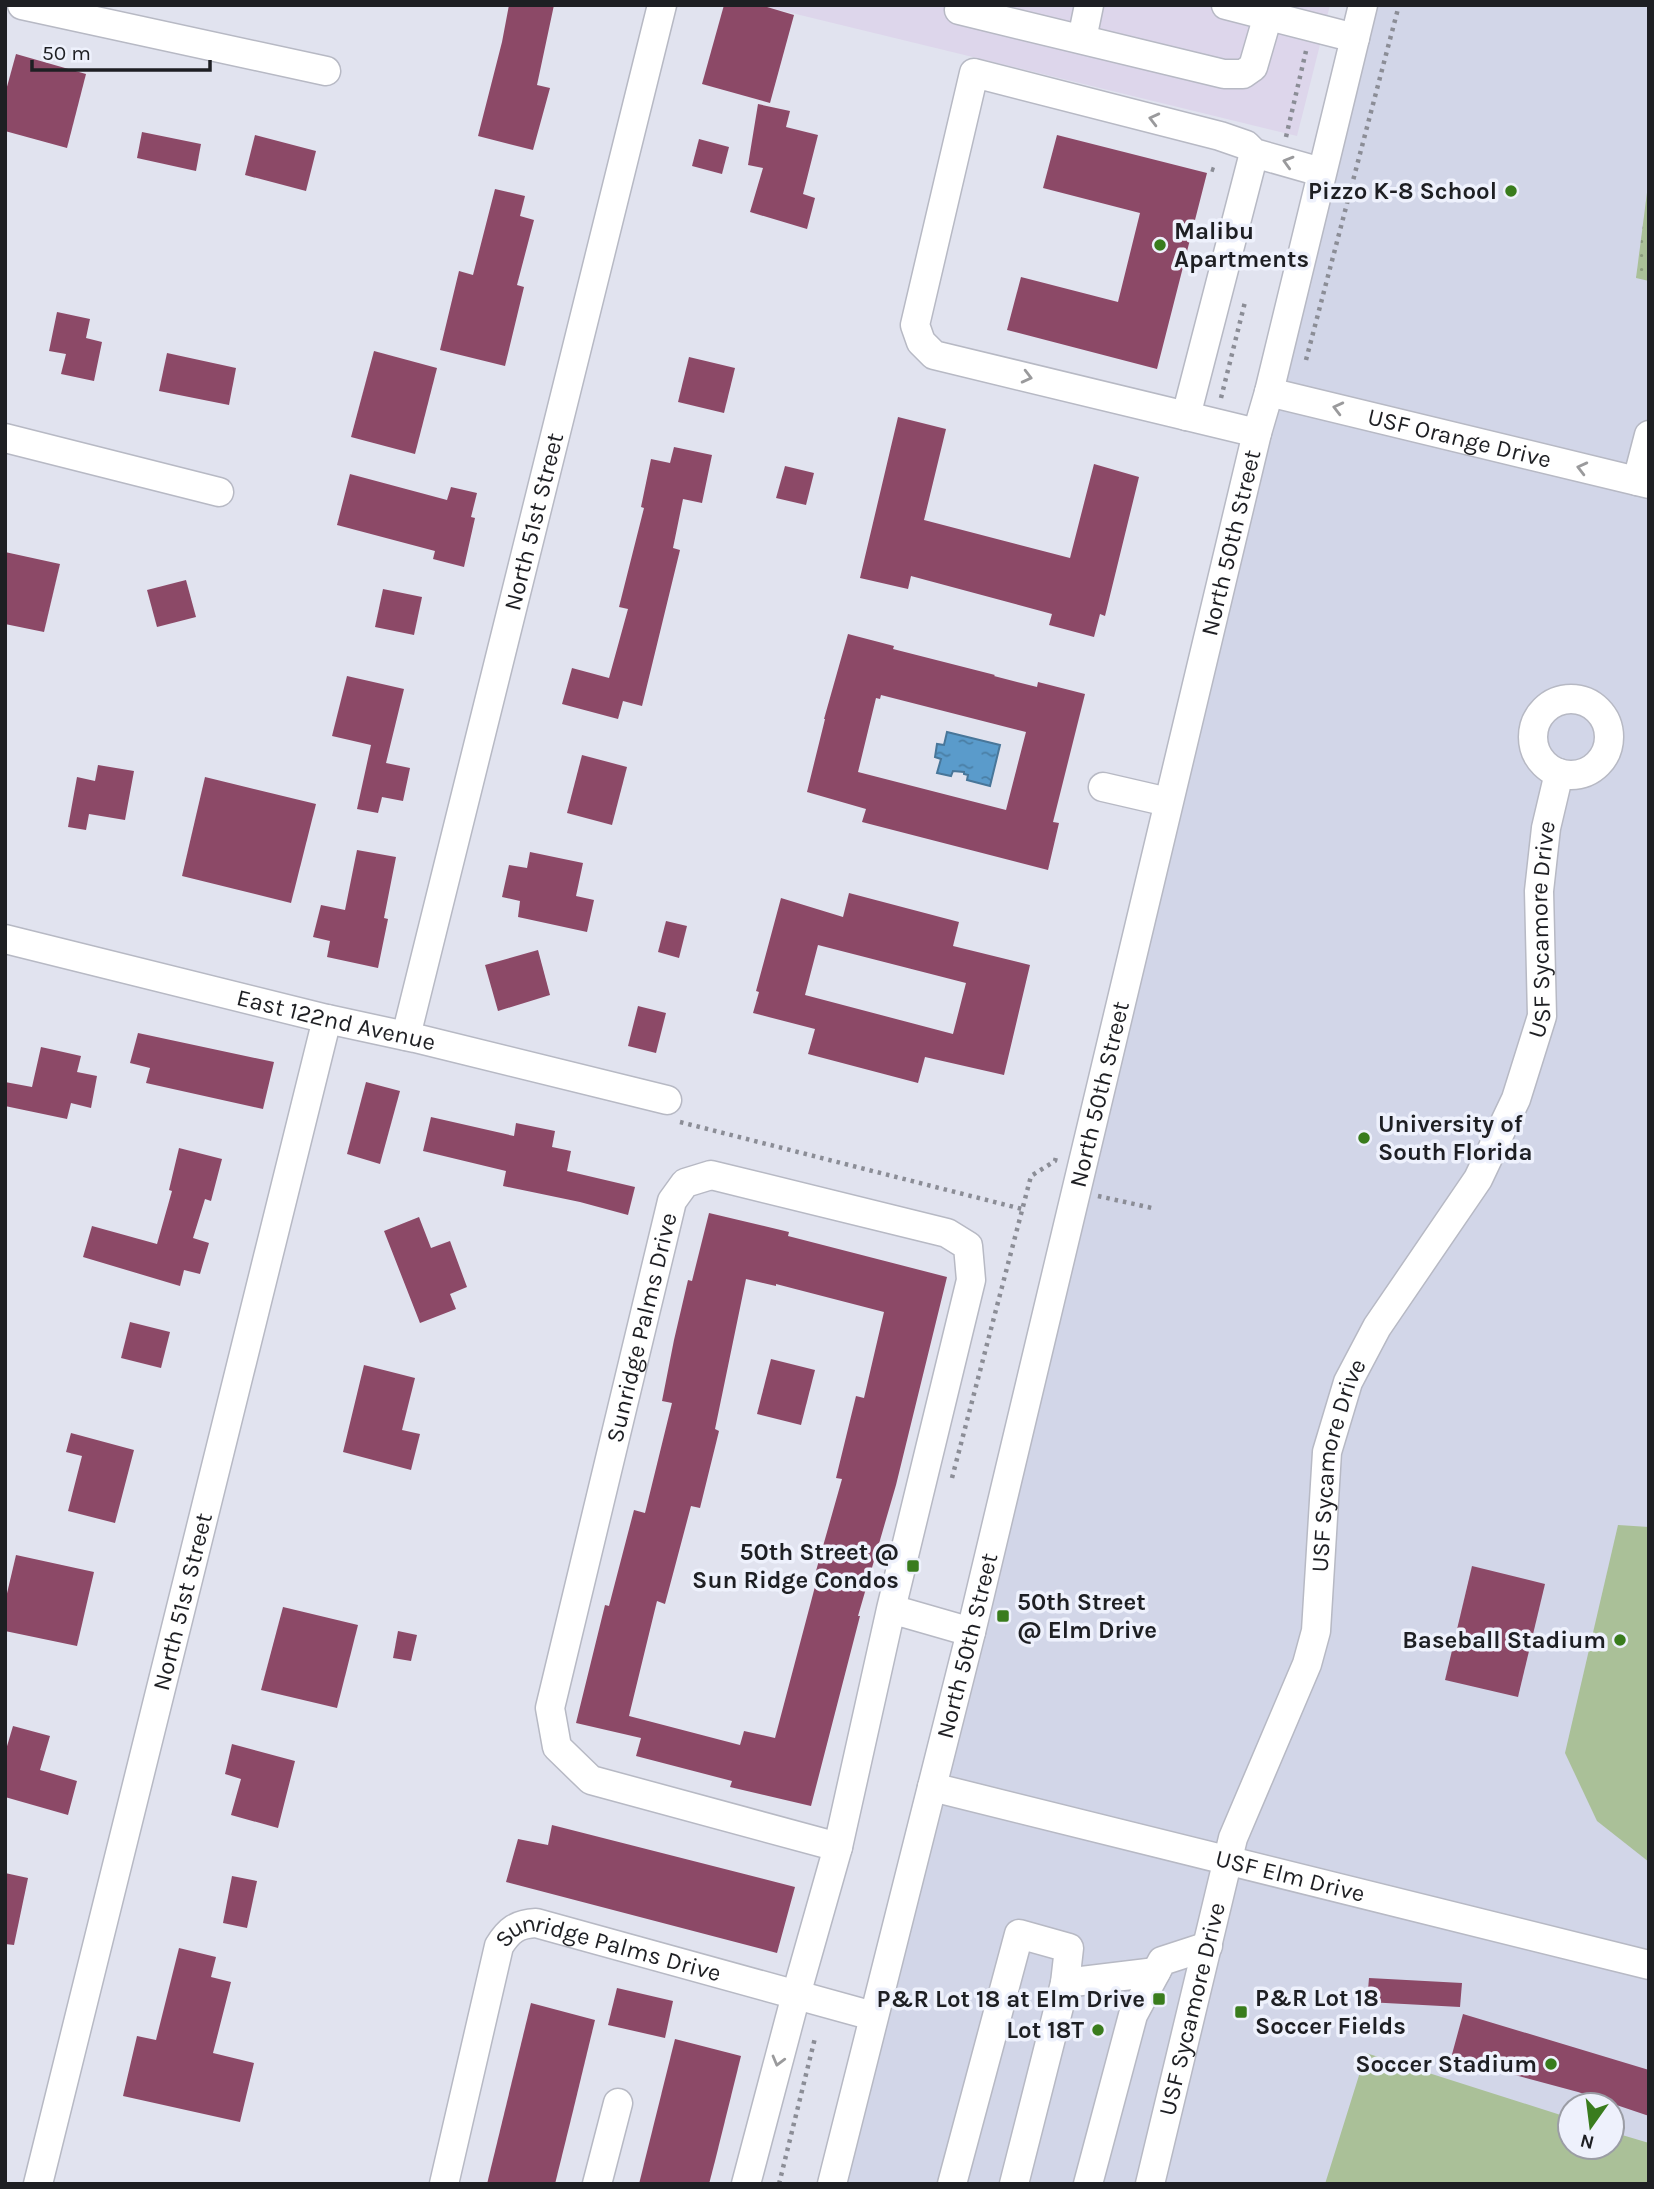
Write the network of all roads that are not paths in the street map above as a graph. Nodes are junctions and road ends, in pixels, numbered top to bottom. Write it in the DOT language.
graph roads {
  1 [pos="22,5"];
  2 [pos="662,5"];
  3 [pos="1089,5"];
  4 [pos="1226,5"];
  5 [pos="1363,5"];
  6 [pos="959,10"];
  7 [pos="1270,10"];
  8 [pos="1355,38"];
  9 [pos="1082,39"];
  10 [pos="326,71"];
  11 [pos="1254,153"];
  12 [pos="1321,172"];
  13 [pos="1269,392"];
  14 [pos="1186,416"];
  15 [pos="1257,433"];
  16 [pos="1649,435"];
  17 [pos="5,438"];
  18 [pos="1643,482"];
  19 [pos="219,492"];
  20 [pos="1559,773"];
  21 [pos="1103,787"];
  22 [pos="1168,802"];
  23 [pos="5,939"];
  24 [pos="327,1019"];
  25 [pos="406,1037"];
  26 [pos="667,1100"];
  27 [pos="891,1609"];
  28 [pos="971,1632"];
  29 [pos="932,1787"];
  30 [pos="838,1847"];
  31 [pos="1227,1860"];
  32 [pos="1208,1946"];
  33 [pos="1649,1965"];
  34 [pos="1156,1972"];
  35 [pos="1065,1983"];
  36 [pos="796,1995"];
  37 [pos="873,2016"];
  38 [pos="618,2103"];
  39 [pos="37,2184"];
  40 [pos="444,2184"];
  41 [pos="597,2184"];
  42 [pos="746,2184"];
  43 [pos="832,2184"];
  44 [pos="952,2184"];
  45 [pos="1014,2184"];
  46 [pos="1088,2184"];
  47 [pos="1150,2184"];
  1 -- 10 [label="street"];
  2 -- 25 [label="street, North 51st Street"];
  3 -- 9 [label="street"];
  4 -- 7 [label="street"];
  5 -- 8 [label="street, North 50th Street"];
  6 -- 9 [label="street"];
  7 -- 8 [label="street"];
  7 -- 9 [label="street"];
  8 -- 12 [label="street, North 50th Street"];
  12 -- 11 [label="street, one-way"];
  11 -- 14 [label="street"];
  11 -- 14 [label="street, one-way"];
  12 -- 13 [label="street, North 50th Street"];
  13 -- 15 [label="street, North 50th Street"];
  18 -- 13 [label="street, USF Orange Drive, one-way"];
  14 -- 15 [label="street"];
  15 -- 22 [label="street, North 50th Street"];
  16 -- 18 [label="street"];
  17 -- 19 [label="street"];
  20 -- 31 [label="street, USF Sycamore Drive"];
  21 -- 22 [label="street"];
  22 -- 28 [label="street, North 50th Street"];
  23 -- 24 [label="street, East 122nd Avenue"];
  24 -- 25 [label="street, East 122nd Avenue"];
  24 -- 39 [label="street, North 51st Street"];
  25 -- 26 [label="street, East 122nd Avenue"];
  27 -- 28 [label="street"];
  27 -- 30 [label="street, Sunridge Palms Drive"];
  27 -- 30 [label="street, Sunridge Palms Drive"];
  28 -- 29 [label="street, North 50th Street"];
  29 -- 31 [label="street, USF Elm Drive"];
  29 -- 37 [label="street, North 50th Street"];
  30 -- 36 [label="street, Sunridge Palms Drive"];
  31 -- 32 [label="street, USF Sycamore Drive"];
  31 -- 33 [label="street, USF Elm Drive"];
  32 -- 34 [label="street"];
  32 -- 47 [label="street, USF Sycamore Drive"];
  34 -- 35 [label="street"];
  34 -- 46 [label="street"];
  35 -- 44 [label="street"];
  35 -- 45 [label="street"];
  36 -- 37 [label="street"];
  36 -- 40 [label="street, Sunridge Palms Drive"];
  36 -- 42 [label="street, Sunridge Palms Drive, one-way"];
  37 -- 43 [label="street, North 50th Street"];
  38 -- 41 [label="street"];
}
